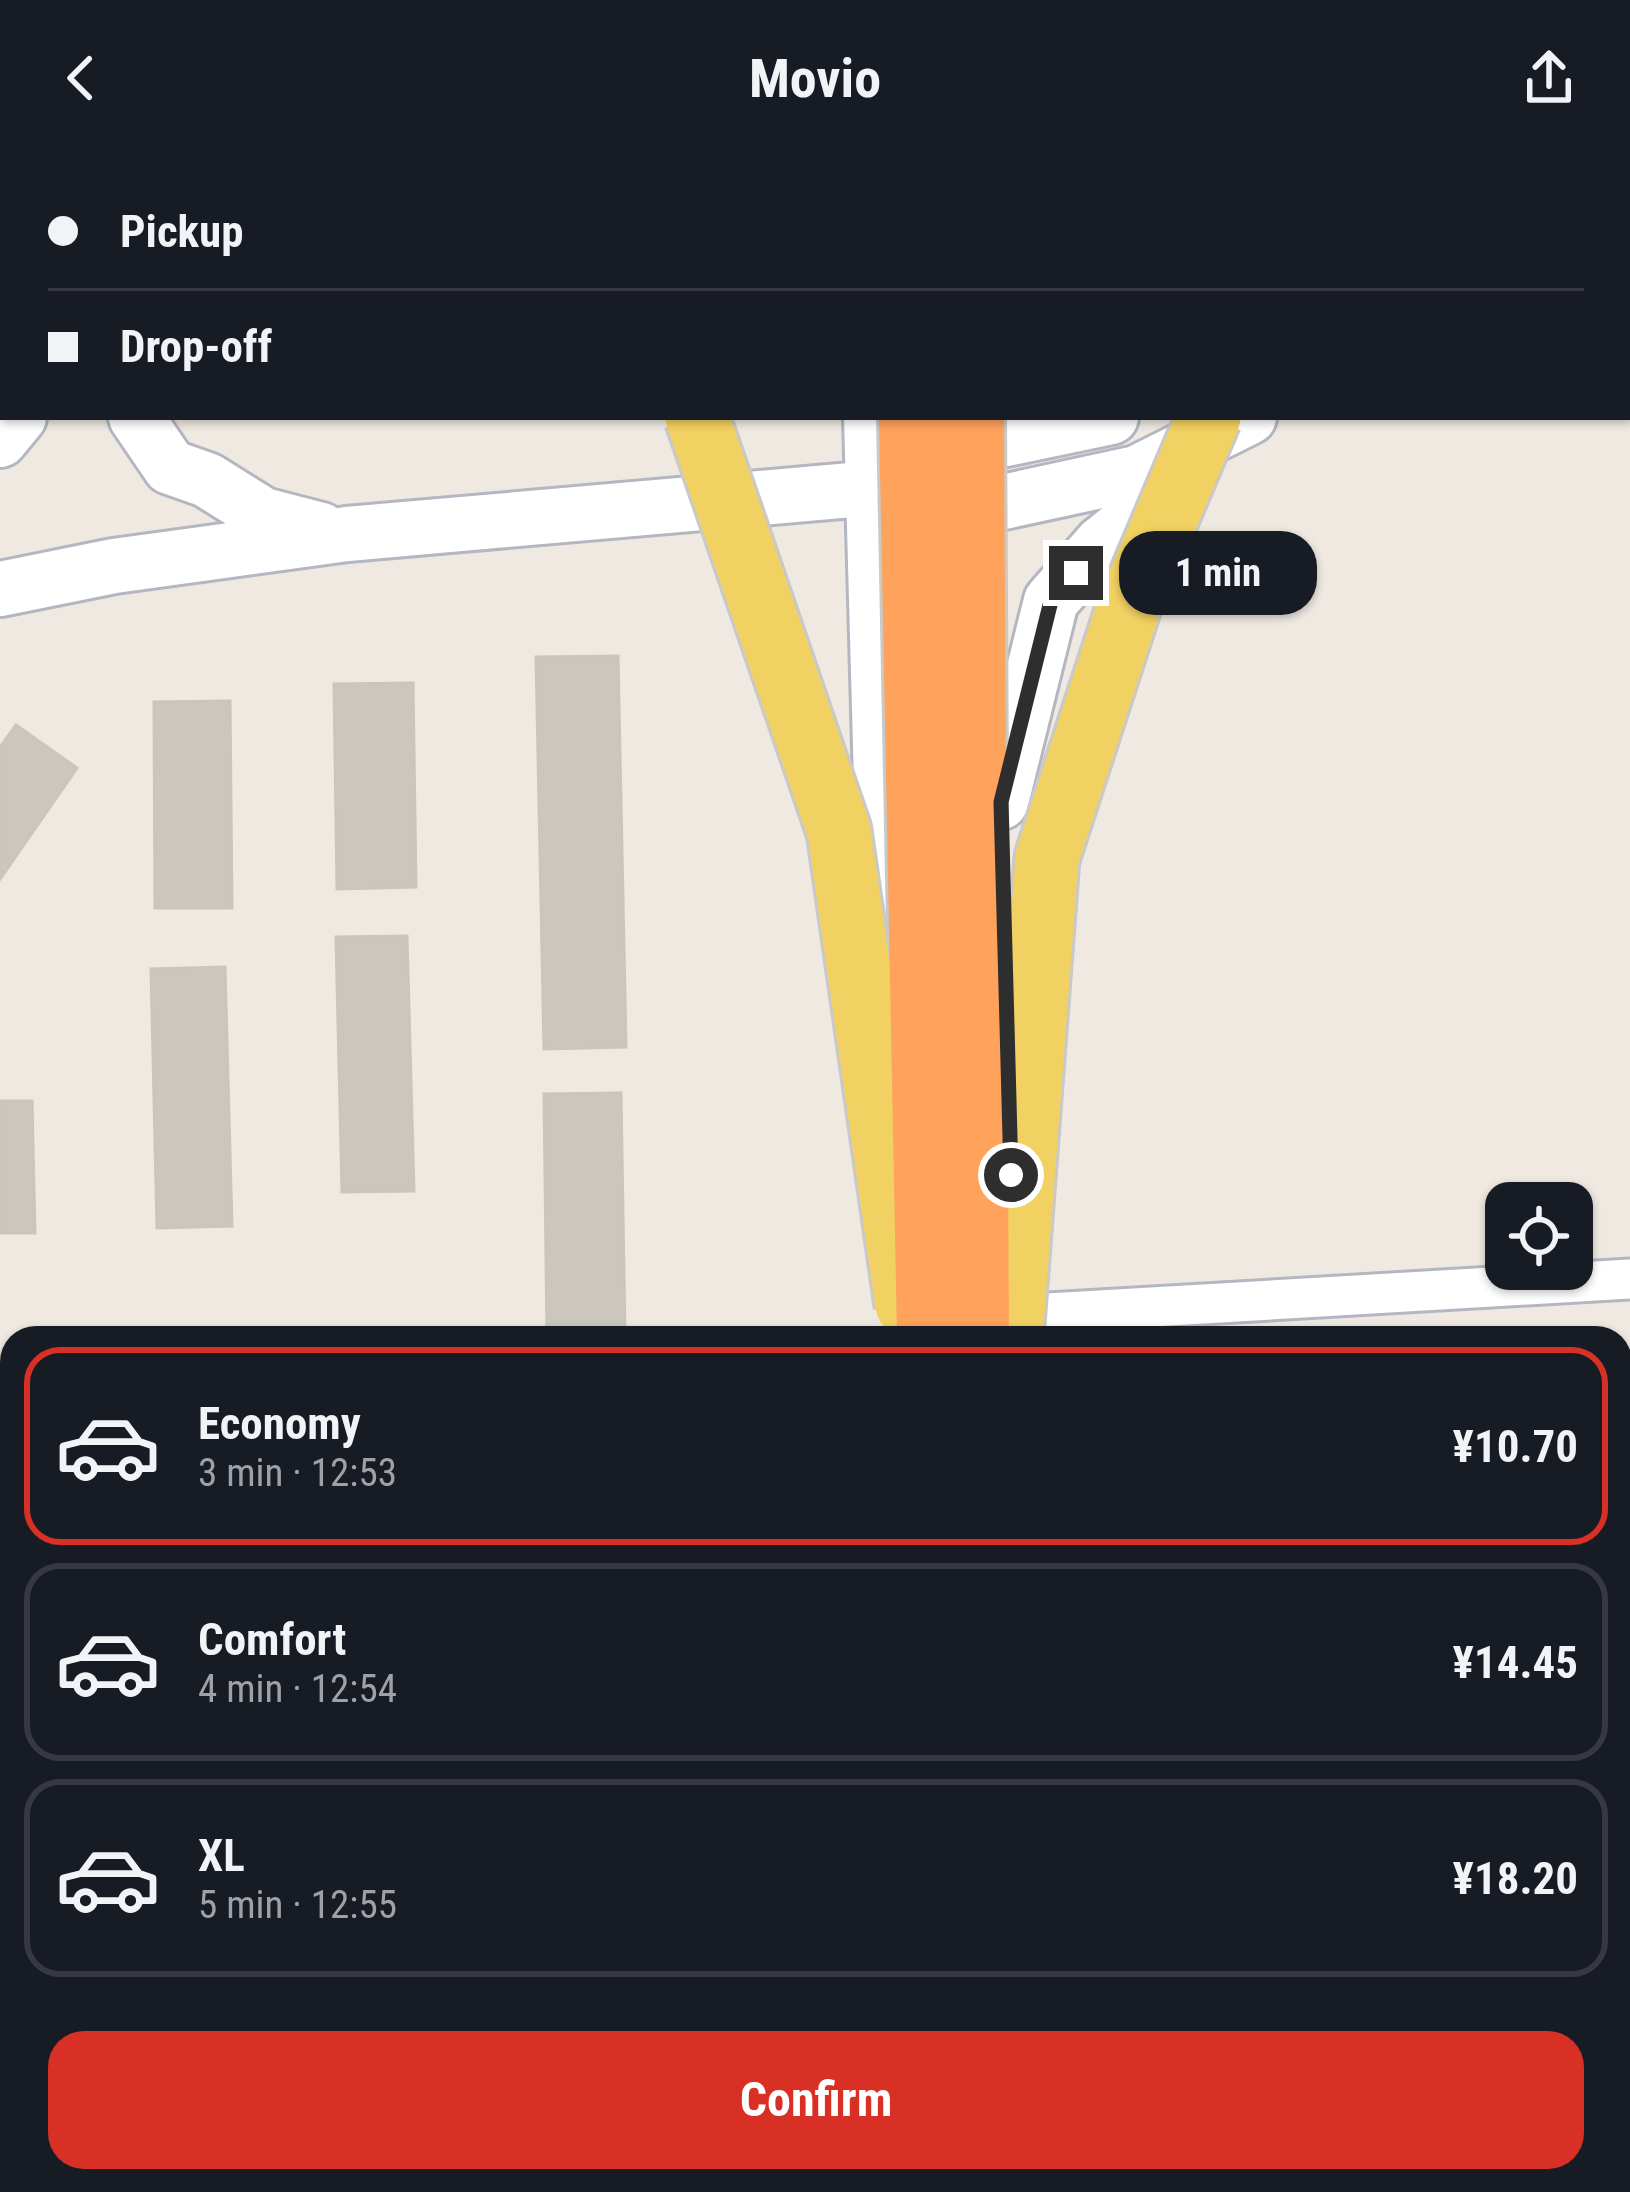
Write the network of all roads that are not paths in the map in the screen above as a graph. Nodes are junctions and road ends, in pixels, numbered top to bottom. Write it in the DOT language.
graph roads {
  1 [pos="138,420"];
  2 [pos="698,420"];
  3 [pos="871,420"];
  4 [pos="912,420"];
  5 [pos="1065,420"];
  6 [pos="1208,420"];
  7 [pos="1243,420"];
  8 [pos="1256,420"];
  9 [pos="988,425"];
  10 [pos="874,488"];
  11 [pos="994,504"];
  12 [pos="347,534"];
  13 [pos="0,589"];
  14 [pos="1001,802"];
  15 [pos="1630,1279"];
  16 [pos="895,1326"];
  17 [pos="910,1326"];
  18 [pos="931,1326"];
  19 [pos="1004,1326"];
  20 [pos="1004,1326"];
  21 [pos="1005,1326"];
  22 [pos="1075,1326"];
  1 -- 12 [label="street"];
  2 -- 17 [label="main road, bridge"];
  3 -- 10 [label="street"];
  4 -- 18 [label="highway, bridge"];
  5 -- 9 [label="street"];
  6 -- 21 [label="main road, bridge"];
  7 -- 11 [label="street"];
  8 -- 14 [label="street"];
  9 -- 10 [label="street"];
  9 -- 11 [label="street"];
  9 -- 19 [label="highway, bridge"];
  10 -- 11 [label="street"];
  10 -- 12 [label="street"];
  10 -- 16 [label="street"];
  11 -- 14 [label="street"];
  12 -- 13 [label="street"];
  14 -- 20 [label="street"];
  15 -- 22 [label="street"];
}
